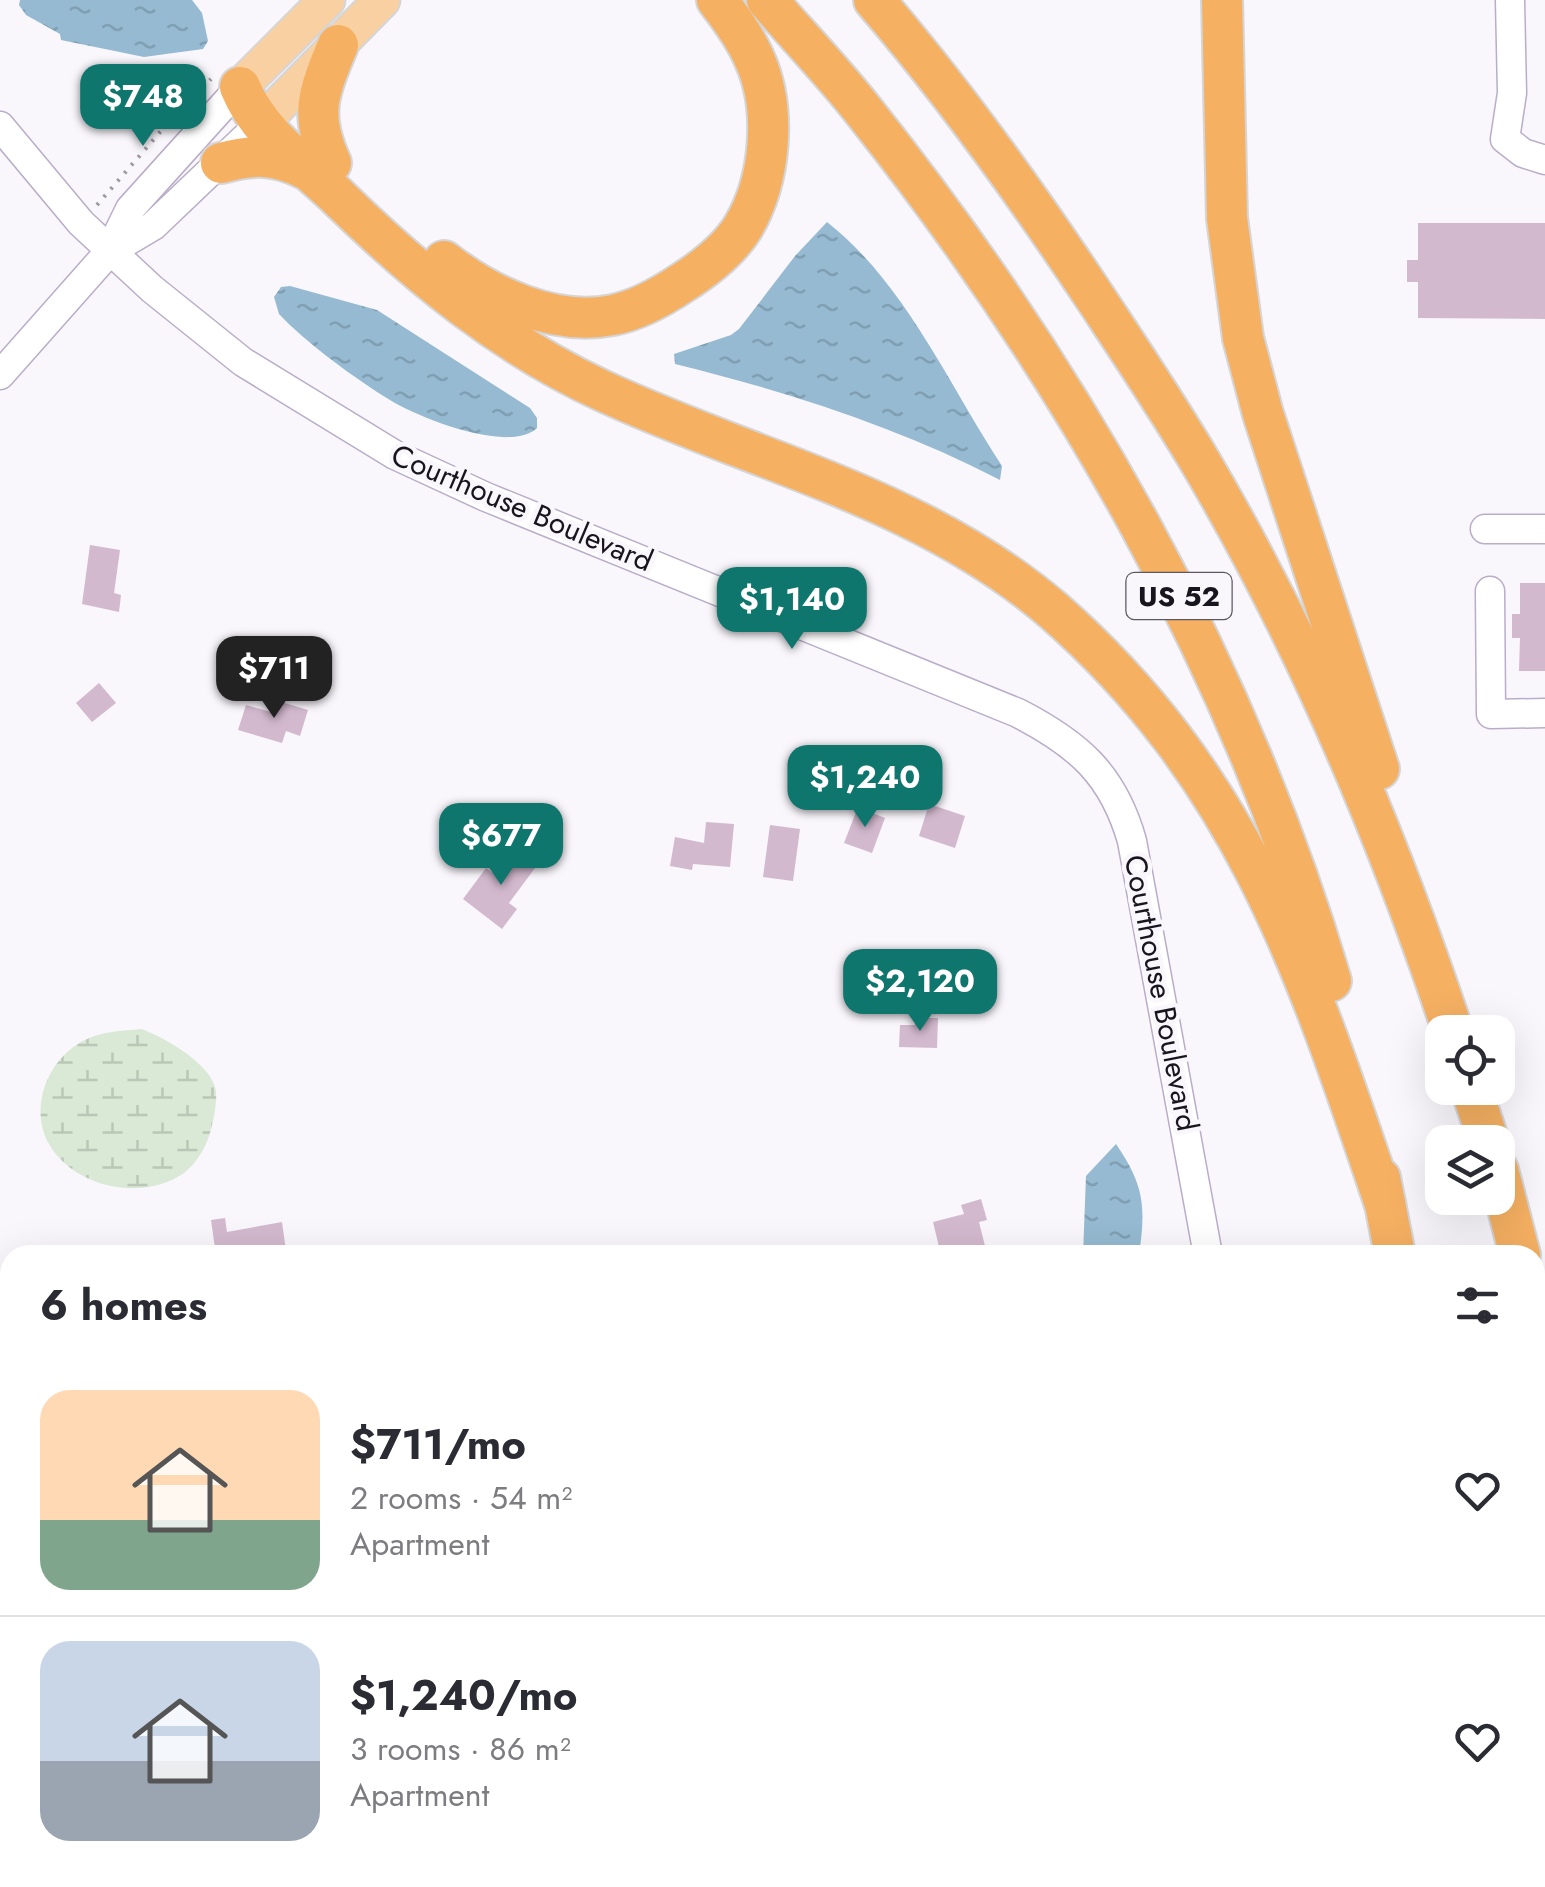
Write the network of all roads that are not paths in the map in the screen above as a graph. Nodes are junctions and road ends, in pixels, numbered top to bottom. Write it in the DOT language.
graph roads {
  1 [pos="327,0"];
  2 [pos="382,0"];
  3 [pos="717,0"];
  4 [pos="767,0"];
  5 [pos="874,0"];
  6 [pos="1222,0"];
  7 [pos="1510,0"];
  8 [pos="338,45"];
  9 [pos="230,78"];
  10 [pos="268,116"];
  11 [pos="0,126"];
  12 [pos="1545,160"];
  13 [pos="222,163"];
  14 [pos="322,168"];
  15 [pos="109,252"];
  16 [pos="0,376"];
  17 [pos="1484,529"];
  18 [pos="1545,529"];
  19 [pos="1490,591"];
  20 [pos="1545,713"];
  21 [pos="1448,1015"];
  22 [pos="1450,1015"];
  23 [pos="1385,1204"];
  24 [pos="1510,1215"];
  25 [pos="1206,1245"];
  26 [pos="1393,1245"];
  27 [pos="1517,1245"];
  1 -- 9 [label="main road"];
  2 -- 8 [label="main road"];
  3 -- 14 [label="highway"];
  4 -- 23 [label="highway, US 52"];
  5 -- 21 [label="highway, US 52"];
  6 -- 22 [label="highway"];
  7 -- 12 [label="street"];
  8 -- 10 [label="main road"];
  8 -- 14 [label="highway"];
  9 -- 10 [label="highway"];
  9 -- 15 [label="street"];
  10 -- 13 [label="street"];
  10 -- 14 [label="highway"];
  11 -- 15 [label="street, Courthouse Boulevard"];
  13 -- 14 [label="highway"];
  13 -- 15 [label="street"];
  14 -- 23 [label="highway"];
  15 -- 16 [label="street"];
  15 -- 25 [label="street, Courthouse Boulevard"];
  17 -- 18 [label="street"];
  19 -- 20 [label="street"];
  23 -- 26 [label="highway, US 52"];
  24 -- 27 [label="highway"];
}
